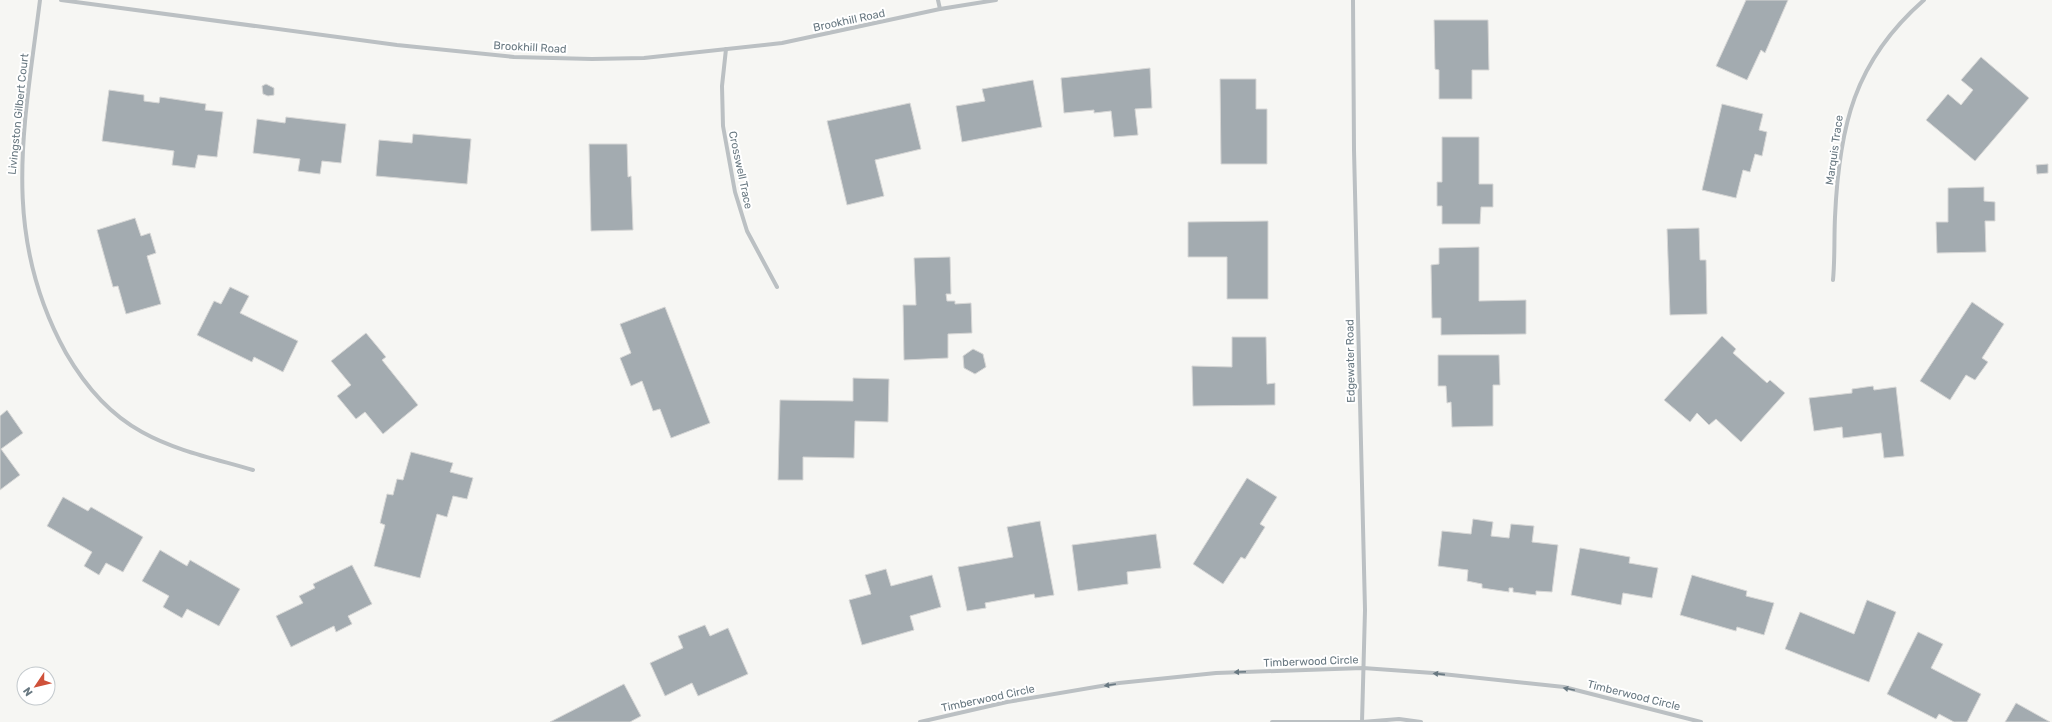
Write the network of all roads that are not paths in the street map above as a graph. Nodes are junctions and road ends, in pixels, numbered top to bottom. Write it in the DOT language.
graph roads {
  1 [pos="40,0"];
  2 [pos="61,0"];
  3 [pos="938,0"];
  4 [pos="996,0"];
  5 [pos="1353,0"];
  6 [pos="1924,0"];
  7 [pos="940,10"];
  8 [pos="726,49"];
  9 [pos="1833,280"];
  10 [pos="777,287"];
  11 [pos="254,470"];
  12 [pos="1363,668"];
  13 [pos="920,722"];
  14 [pos="1272,722"];
  15 [pos="1362,722"];
  16 [pos="1421,722"];
  17 [pos="1701,722"];
  1 -- 11 [label="street, Livingston Gilbert Court"];
  2 -- 8 [label="street, Brookhill Road"];
  3 -- 7 [label="street"];
  4 -- 7 [label="street, Brookhill Road"];
  5 -- 12 [label="street, Edgewater Road"];
  6 -- 9 [label="street, Marquis Trace"];
  7 -- 8 [label="street, Brookhill Road"];
  8 -- 10 [label="street, Crosswell Trace"];
  12 -- 13 [label="street, Timberwood Circle, one-way"];
  12 -- 15 [label="street, Edgewater Road"];
  17 -- 12 [label="street, Timberwood Circle, one-way"];
  14 -- 15 [label="street"];
  15 -- 16 [label="street"];
}
